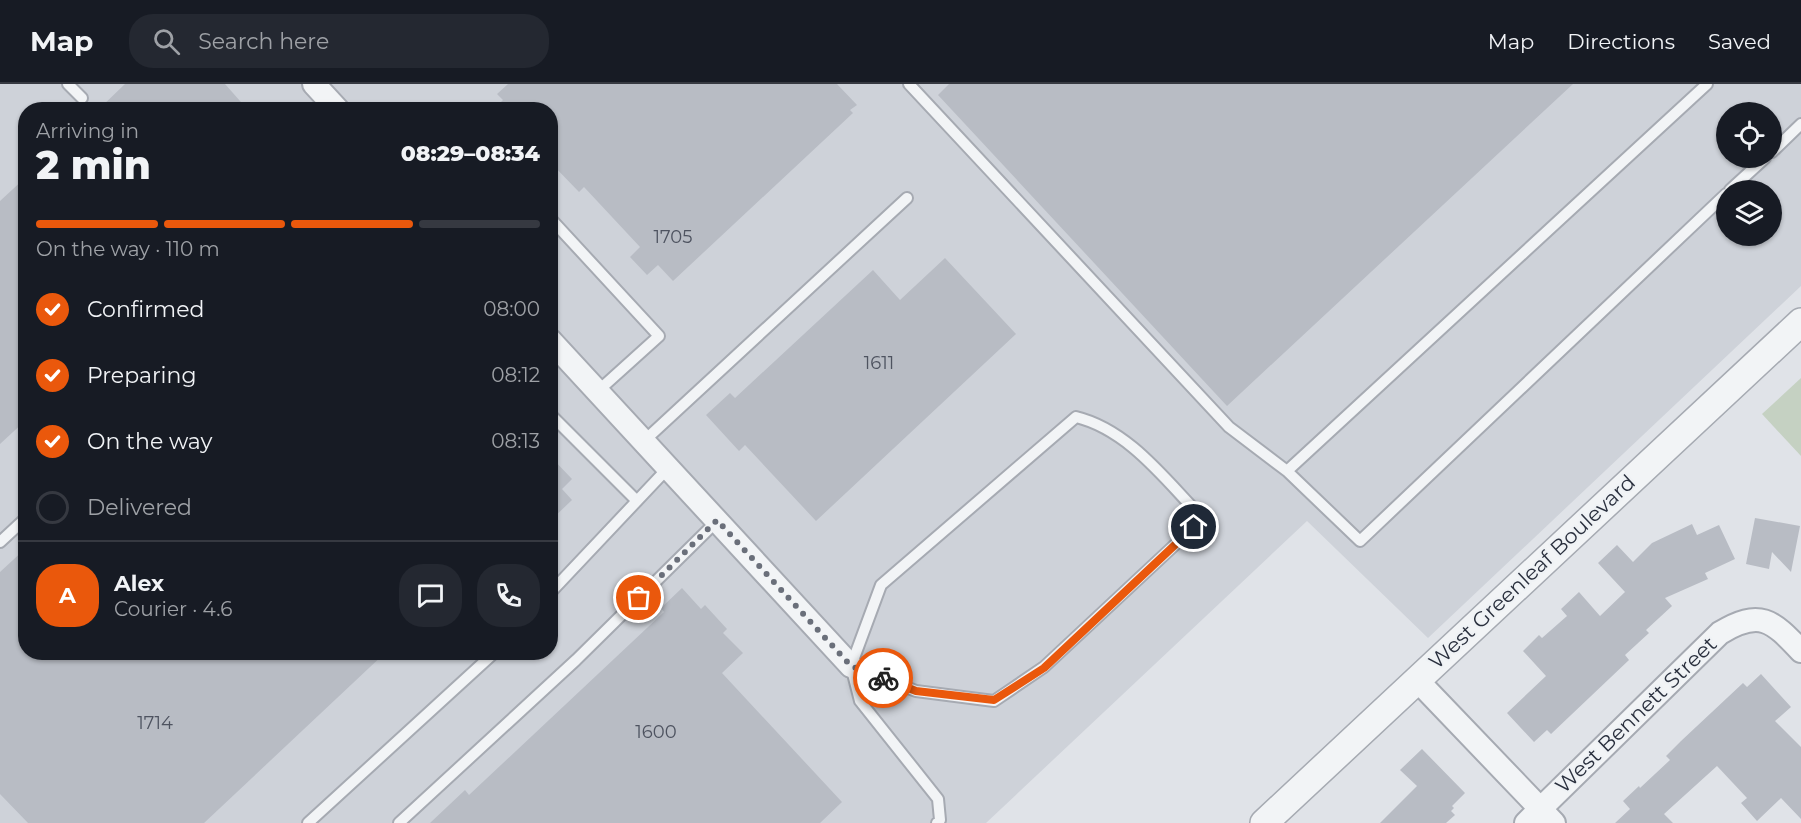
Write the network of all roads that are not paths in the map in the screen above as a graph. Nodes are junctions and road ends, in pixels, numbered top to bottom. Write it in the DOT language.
graph roads {
  1 [pos="68,84"];
  2 [pos="314,84"];
  3 [pos="909,84"];
  4 [pos="1707,84"];
  5 [pos="82,98"];
  6 [pos="331,102"];
  7 [pos="1801,124"];
  8 [pos="1782,142"];
  9 [pos="1754,168"];
  10 [pos="1741,180"];
  11 [pos="907,198"];
  12 [pos="1716,203"];
  13 [pos="558,227"];
  14 [pos="1801,322"];
  15 [pos="558,348"];
  16 [pos="598,391"];
  17 [pos="558,422"];
  18 [pos="644,441"];
  19 [pos="668,468"];
  20 [pos="1287,471"];
  21 [pos="637,501"];
  22 [pos="717,520"];
  23 [pos="18,525"];
  24 [pos="0,542"];
  25 [pos="558,585"];
  26 [pos="1801,651"];
  27 [pos="486,660"];
  28 [pos="851,666"];
  29 [pos="1417,680"];
  30 [pos="1540,818"];
  31 [pos="308,823"];
  32 [pos="399,823"];
  33 [pos="937,823"];
  34 [pos="1264,823"];
  1 -- 5 [label="lane"];
  2 -- 6 [label="street"];
  3 -- 20 [label="lane"];
  4 -- 20 [label="lane"];
  7 -- 8 [label="lane"];
  9 -- 10 [label="lane"];
  11 -- 18 [label="lane"];
  12 -- 20 [label="lane"];
  13 -- 16 [label="lane"];
  14 -- 29 [label="street, West Greenleaf Boulevard"];
  15 -- 16 [label="street"];
  16 -- 18 [label="street"];
  17 -- 21 [label="lane"];
  18 -- 19 [label="street"];
  19 -- 21 [label="lane"];
  19 -- 22 [label="street"];
  21 -- 25 [label="lane"];
  22 -- 28 [label="street"];
  22 -- 32 [label="lane"];
  23 -- 24 [label="lane"];
  26 -- 30 [label="street, West Bennett Street"];
  27 -- 31 [label="lane"];
  28 -- 28 [label="lane"];
  28 -- 33 [label="lane"];
  29 -- 30 [label="street"];
  29 -- 34 [label="street, West Greenleaf Boulevard"];
}
